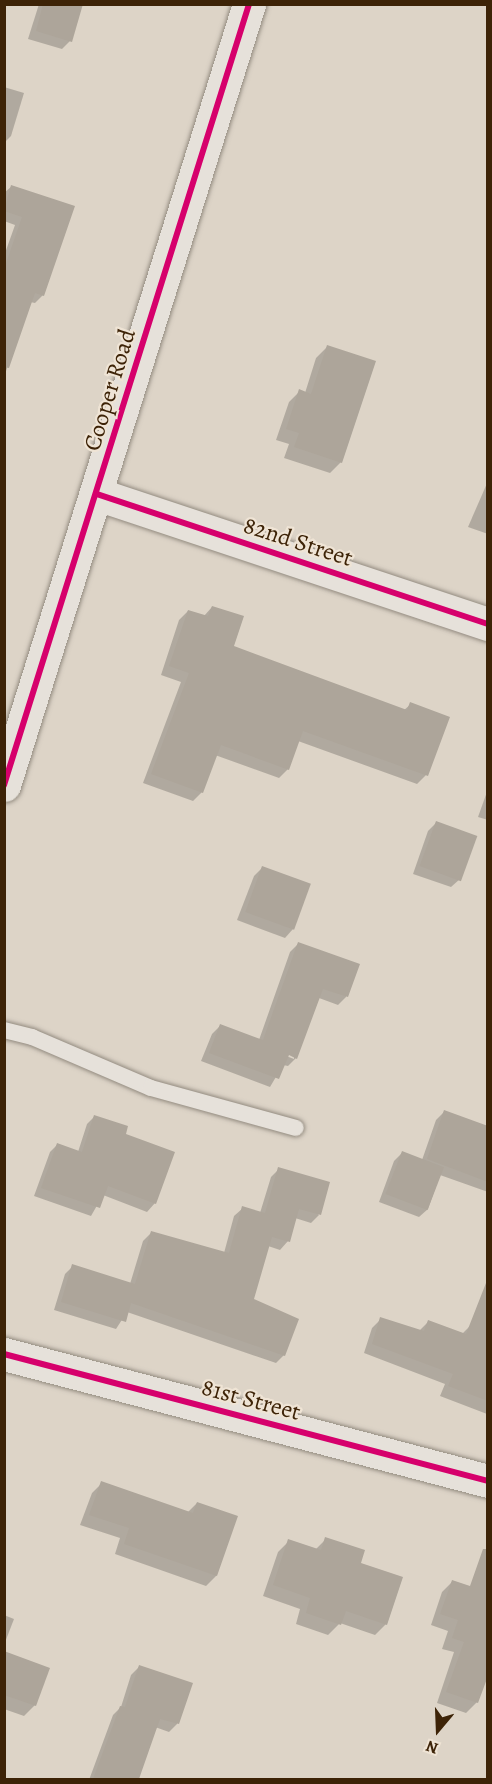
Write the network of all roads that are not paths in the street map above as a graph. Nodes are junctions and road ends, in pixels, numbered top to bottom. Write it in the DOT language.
graph roads {
  1 [pos="249,4"];
  2 [pos="97,494"];
  3 [pos="488,624"];
  4 [pos="4,785"];
  5 [pos="4,1030"];
  6 [pos="296,1128"];
  7 [pos="4,1354"];
  8 [pos="488,1481"];
  1 -- 2 [label="street, Cooper Road"];
  2 -- 3 [label="street, 82nd Street"];
  2 -- 4 [label="street, Cooper Road"];
  5 -- 6 [label="lane"];
  7 -- 8 [label="street, 81st Street"];
}
